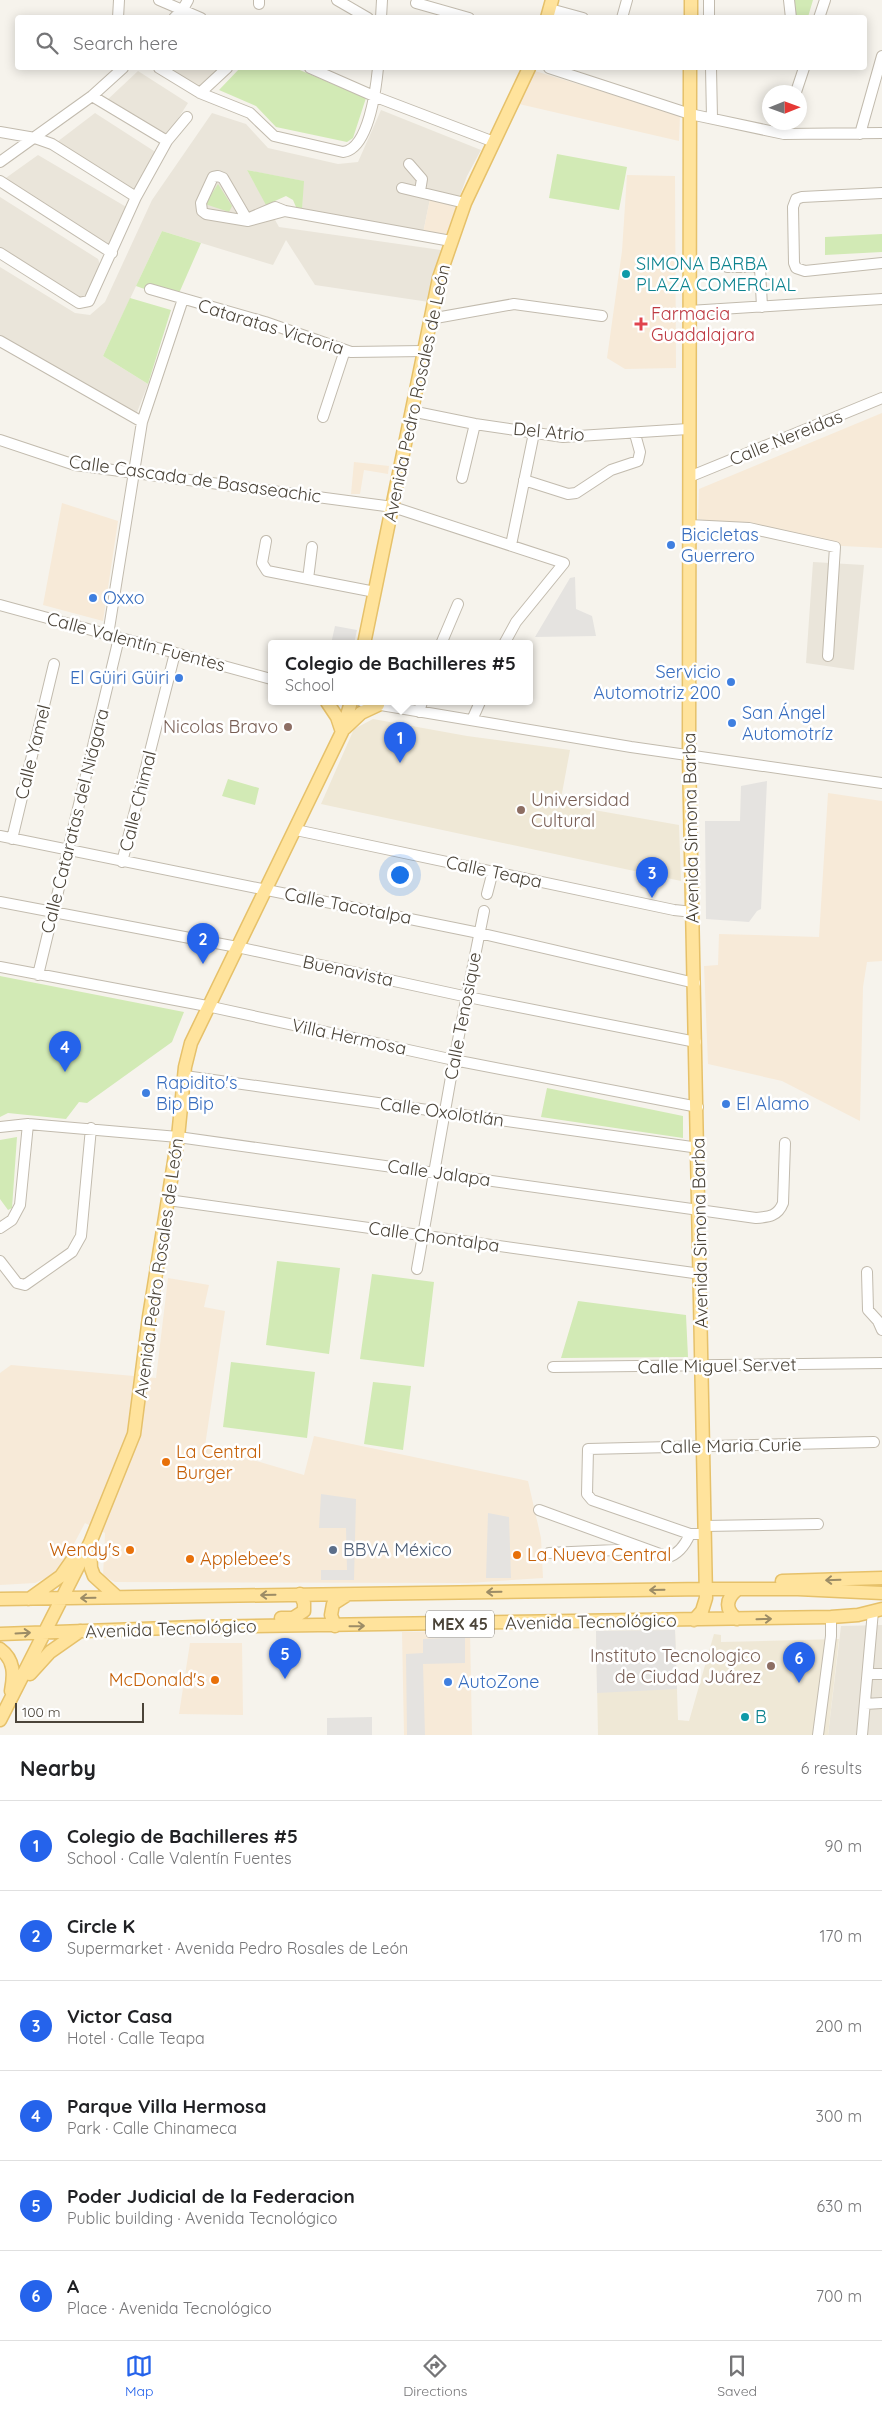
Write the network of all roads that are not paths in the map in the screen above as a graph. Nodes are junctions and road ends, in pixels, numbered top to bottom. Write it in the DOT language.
graph roads {
  1 [pos="119,0"];
  2 [pos="159,0"];
  3 [pos="337,0"];
  4 [pos="382,0"];
  5 [pos="627,0"];
  6 [pos="691,0"];
  7 [pos="708,0"];
  8 [pos="789,0"];
  9 [pos="825,0"];
  10 [pos="416,3"];
  11 [pos="185,5"];
  12 [pos="550,9"];
  13 [pos="118,15"];
  14 [pos="177,15"];
  15 [pos="197,15"];
  16 [pos="363,15"];
  17 [pos="381,15"];
  18 [pos="458,15"];
  19 [pos="572,15"];
  20 [pos="623,15"];
  21 [pos="690,15"];
  22 [pos="709,15"];
  23 [pos="791,15"];
  24 [pos="820,15"];
  25 [pos="882,56"];
  26 [pos="121,70"];
  27 [pos="162,70"];
  28 [pos="225,70"];
  29 [pos="315,70"];
  30 [pos="378,70"];
  31 [pos="529,70"];
  32 [pos="555,70"];
  33 [pos="690,70"];
  34 [pos="711,70"];
  35 [pos="795,70"];
  36 [pos="803,70"];
  37 [pos="796,85"];
  38 [pos="798,85"];
  39 [pos="200,93"];
  40 [pos="92,96"];
  41 [pos="376,97"];
  42 [pos="690,114"];
  43 [pos="188,117"];
  44 [pos="712,118"];
  45 [pos="785,130"];
  46 [pos="0,132"];
  47 [pos="882,133"];
  48 [pos="784,134"];
  49 [pos="860,134"];
  50 [pos="35,138"];
  51 [pos="168,141"];
  52 [pos="494,142"];
  53 [pos="0,162"];
  54 [pos="409,164"];
  55 [pos="0,182"];
  56 [pos="402,188"];
  57 [pos="420,191"];
  58 [pos="882,193"];
  59 [pos="136,197"];
  60 [pos="464,203"];
  61 [pos="247,220"];
  62 [pos="451,241"];
  63 [pos="0,253"];
  64 [pos="112,253"];
  65 [pos="882,263"];
  66 [pos="727,267"];
  67 [pos="150,289"];
  68 [pos="183,299"];
  69 [pos="882,299"];
  70 [pos="762,307"];
  71 [pos="689,311"];
  72 [pos="602,316"];
  73 [pos="430,320"];
  74 [pos="0,341"];
  75 [pos="345,350"];
  76 [pos="424,350"];
  77 [pos="882,398"];
  78 [pos="411,411"];
  79 [pos="323,417"];
  80 [pos="142,422"];
  81 [pos="475,424"];
  82 [pos="688,429"];
  83 [pos="534,433"];
  84 [pos="635,434"];
  85 [pos="0,440"];
  86 [pos="133,471"];
  87 [pos="689,477"];
  88 [pos="462,478"];
  89 [pos="524,480"];
  90 [pos="393,507"];
  91 [pos="689,525"];
  92 [pos="266,542"];
  93 [pos="511,545"];
  94 [pos="312,547"];
  95 [pos="308,579"];
  96 [pos="375,592"];
  97 [pos="458,604"];
  98 [pos="0,605"];
  99 [pos="108,635"];
  100 [pos="119,638"];
  101 [pos="365,640"];
  102 [pos="443,640"];
  103 [pos="506,640"];
  104 [pos="175,653"];
  105 [pos="828,656"];
  106 [pos="54,664"];
  107 [pos="268,678"];
  108 [pos="329,705"];
  109 [pos="350,705"];
  110 [pos="378,705"];
  111 [pos="479,705"];
  112 [pos="420,707"];
  113 [pos="472,720"];
  114 [pos="342,732"];
  115 [pos="689,756"];
  116 [pos="882,783"];
  117 [pos="296,830"];
  118 [pos="0,836"];
  119 [pos="12,839"];
  120 [pos="66,851"];
  121 [pos="122,862"];
  122 [pos="493,871"];
  123 [pos="265,890"];
  124 [pos="487,894"];
  125 [pos="0,902"];
  126 [pos="484,911"];
  127 [pos="52,912"];
  128 [pos="693,912"];
  129 [pos="479,933"];
  130 [pos="237,947"];
  131 [pos="0,967"];
  132 [pos="38,975"];
  133 [pos="695,983"];
  134 [pos="468,997"];
  135 [pos="207,1006"];
  136 [pos="696,1042"];
  137 [pos="454,1060"];
  138 [pos="185,1076"];
  139 [pos="698,1107"];
  140 [pos="445,1112"];
  141 [pos="28,1124"];
  142 [pos="0,1127"];
  143 [pos="91,1128"];
  144 [pos="178,1137"];
  145 [pos="785,1143"];
  146 [pos="699,1148"];
  147 [pos="435,1172"];
  148 [pos="168,1200"];
  149 [pos="699,1211"];
  150 [pos="0,1228"];
  151 [pos="422,1235"];
  152 [pos="0,1261"];
  153 [pos="417,1269"];
  154 [pos="866,1272"];
  155 [pos="701,1274"];
  156 [pos="882,1330"];
  157 [pos="882,1363"];
  158 [pos="702,1366"];
  159 [pos="553,1367"];
  160 [pos="874,1442"];
  161 [pos="703,1447"];
  162 [pos="539,1510"];
  163 [pos="818,1524"];
  164 [pos="704,1530"];
  165 [pos="690,1534"];
  166 [pos="90,1543"];
  167 [pos="644,1549"];
  168 [pos="549,1553"];
  169 [pos="882,1578"];
  170 [pos="706,1589"];
  171 [pos="738,1589"];
  172 [pos="882,1593"];
  173 [pos="300,1594"];
  174 [pos="352,1594"];
  175 [pos="117,1597"];
  176 [pos="62,1598"];
  177 [pos="0,1599"];
  178 [pos="29,1599"];
  179 [pos="879,1611"];
  180 [pos="831,1617"];
  181 [pos="737,1619"];
  182 [pos="694,1620"];
  183 [pos="335,1626"];
  184 [pos="174,1628"];
  185 [pos="46,1631"];
  186 [pos="80,1631"];
  187 [pos="0,1634"];
  188 [pos="0,1649"];
  189 [pos="868,1674"];
  190 [pos="882,1674"];
  191 [pos="882,1703"];
  192 [pos="8,1704"];
  193 [pos="865,1704"];
  194 [pos="0,1720"];
  195 [pos="818,1735"];
  196 [pos="862,1735"];
  1 -- 13 [label="street"];
  2 -- 11 [label="street"];
  3 -- 16 [label="street"];
  4 -- 17 [label="street"];
  5 -- 20 [label="street"];
  6 -- 21 [label="main road"];
  7 -- 22 [label="street"];
  8 -- 23 [label="street"];
  9 -- 24 [label="street"];
  10 -- 18 [label="street"];
  11 -- 14 [label="street"];
  11 -- 15 [label="street"];
  12 -- 19 [label="street"];
  25 -- 49 [label="street"];
  26 -- 40 [label="street"];
  27 -- 39 [label="street"];
  28 -- 39 [label="street"];
  29 -- 41 [label="street"];
  30 -- 41 [label="street"];
  31 -- 52 [label="main road, Avenida Pedro Rosales de León"];
  32 -- 42 [label="street"];
  33 -- 42 [label="main road, Avenida Simona Barba"];
  34 -- 44 [label="street"];
  35 -- 37 [label="street"];
  36 -- 38 [label="street"];
  39 -- 41 [label="street"];
  40 -- 50 [label="street"];
  40 -- 51 [label="street"];
  41 -- 52 [label="street"];
  42 -- 44 [label="street"];
  42 -- 71 [label="main road, Avenida Simona Barba"];
  43 -- 51 [label="street"];
  44 -- 48 [label="street"];
  45 -- 48 [label="street"];
  46 -- 50 [label="street"];
  47 -- 49 [label="street"];
  48 -- 49 [label="street"];
  50 -- 53 [label="street"];
  50 -- 59 [label="street"];
  51 -- 59 [label="street"];
  52 -- 60 [label="main road, Avenida Pedro Rosales de León"];
  54 -- 57 [label="street"];
  55 -- 64 [label="street"];
  56 -- 57 [label="street"];
  57 -- 60 [label="street"];
  58 -- 65 [label="street"];
  59 -- 64 [label="street"];
  60 -- 62 [label="main road, Avenida Pedro Rosales de León"];
  61 -- 61 [label="street"];
  61 -- 62 [label="street"];
  62 -- 73 [label="main road, Avenida Pedro Rosales de León"];
  63 -- 64 [label="street"];
  66 -- 70 [label="street"];
  67 -- 68 [label="street, Cataratas Victoria"];
  68 -- 75 [label="street, Cataratas Victoria"];
  68 -- 80 [label="street"];
  69 -- 70 [label="street"];
  70 -- 71 [label="street"];
  71 -- 82 [label="main road, Avenida Simona Barba"];
  72 -- 73 [label="street"];
  73 -- 76 [label="main road, Avenida Pedro Rosales de León"];
  74 -- 80 [label="street"];
  75 -- 76 [label="street, Cataratas Victoria"];
  75 -- 79 [label="street"];
  76 -- 78 [label="main road, Avenida Pedro Rosales de León"];
  77 -- 87 [label="street, Calle Nereidas"];
  78 -- 81 [label="street, Del Atrio"];
  78 -- 90 [label="main road, Avenida Pedro Rosales de León"];
  80 -- 86 [label="street"];
  81 -- 83 [label="street, Del Atrio"];
  81 -- 88 [label="street"];
  82 -- 84 [label="street, Del Atrio"];
  82 -- 87 [label="main road, Avenida Simona Barba"];
  83 -- 84 [label="street, Del Atrio"];
  83 -- 89 [label="street"];
  84 -- 89 [label="street"];
  85 -- 86 [label="street, Calle Cascada de Basaseachic"];
  86 -- 90 [label="street, Calle Cascada de Basaseachic"];
  86 -- 99 [label="street"];
  87 -- 91 [label="main road, Avenida Simona Barba"];
  89 -- 93 [label="street"];
  90 -- 93 [label="street, Calle Cascada de Basaseachic"];
  90 -- 96 [label="main road, Avenida Pedro Rosales de León"];
  91 -- 105 [label="street"];
  91 -- 115 [label="main road, Avenida Simona Barba"];
  92 -- 95 [label="street"];
  93 -- 103 [label="street, Calle Cascada de Basaseachic"];
  94 -- 95 [label="street"];
  95 -- 96 [label="street"];
  96 -- 101 [label="main road, Avenida Pedro Rosales de León"];
  97 -- 102 [label="street"];
  98 -- 99 [label="street, Calle Valentín Fuentes"];
  99 -- 100 [label="street, Calle Valentín Fuentes"];
  100 -- 104 [label="street, Calle Valentín Fuentes"];
  100 -- 120 [label="street, Calle Cataratas del Niágara"];
  104 -- 107 [label="street, Calle Valentín Fuentes"];
  104 -- 121 [label="street, Calle Chimal"];
  106 -- 119 [label="street, Calle Yamel"];
  108 -- 114 [label="main road"];
  109 -- 114 [label="main road, Avenida Pedro Rosales de León"];
  110 -- 112 [label="street"];
  110 -- 114 [label="main road"];
  111 -- 113 [label="street"];
  112 -- 113 [label="street"];
  113 -- 115 [label="street"];
  114 -- 117 [label="main road, Avenida Pedro Rosales de León"];
  115 -- 116 [label="street"];
  115 -- 128 [label="main road, Avenida Simona Barba"];
  117 -- 122 [label="street, Calle Teapa"];
  117 -- 123 [label="main road, Avenida Pedro Rosales de León"];
  118 -- 119 [label="street, Calle Tacotalpa"];
  119 -- 120 [label="street, Calle Tacotalpa"];
  120 -- 121 [label="street, Calle Tacotalpa"];
  120 -- 127 [label="street, Calle Cataratas del Niágara"];
  121 -- 123 [label="street, Calle Tacotalpa"];
  122 -- 124 [label="street"];
  122 -- 128 [label="street, Calle Teapa"];
  123 -- 129 [label="street, Calle Tacotalpa"];
  123 -- 130 [label="main road, Avenida Pedro Rosales de León"];
  125 -- 127 [label="street, Buenavista"];
  126 -- 129 [label="street, Calle Tenosique"];
  127 -- 130 [label="street, Buenavista"];
  127 -- 132 [label="street, Calle Cataratas del Niágara"];
  128 -- 133 [label="main road, Avenida Simona Barba"];
  129 -- 133 [label="street, Calle Tacotalpa"];
  129 -- 134 [label="street, Calle Tenosique"];
  130 -- 134 [label="street, Buenavista"];
  130 -- 135 [label="main road, Avenida Pedro Rosales de León"];
  131 -- 132 [label="street, Villa Hermosa"];
  132 -- 135 [label="street, Villa Hermosa"];
  133 -- 136 [label="main road, Avenida Simona Barba"];
  134 -- 136 [label="street, Buenavista"];
  134 -- 137 [label="street, Calle Tenosique"];
  135 -- 137 [label="street, Villa Hermosa"];
  135 -- 138 [label="main road, Avenida Pedro Rosales de León"];
  136 -- 139 [label="main road, Avenida Simona Barba"];
  137 -- 139 [label="street, Villa Hermosa"];
  137 -- 140 [label="street, Calle Tenosique"];
  138 -- 140 [label="street, Calle Oxolotlán"];
  138 -- 144 [label="main road, Avenida Pedro Rosales de León"];
  139 -- 146 [label="main road, Avenida Simona Barba"];
  140 -- 146 [label="street, Calle Oxolotlán"];
  140 -- 147 [label="street, Calle Tenosique"];
  141 -- 142 [label="street, Calle Jalapa"];
  141 -- 143 [label="street, Calle Jalapa"];
  141 -- 150 [label="street"];
  143 -- 144 [label="street, Calle Jalapa"];
  143 -- 152 [label="street"];
  144 -- 147 [label="street, Calle Jalapa"];
  144 -- 148 [label="main road, Avenida Pedro Rosales de León"];
  145 -- 149 [label="street, Calle Jalapa"];
  146 -- 149 [label="main road, Avenida Simona Barba"];
  147 -- 149 [label="street, Calle Jalapa"];
  147 -- 151 [label="street, Calle Tenosique"];
  148 -- 151 [label="street, Calle Chontalpa"];
  148 -- 166 [label="main road, Avenida Pedro Rosales de León"];
  149 -- 155 [label="main road, Avenida Simona Barba"];
  151 -- 153 [label="street, Calle Tenosique"];
  151 -- 155 [label="street, Calle Chontalpa"];
  154 -- 156 [label="street"];
  155 -- 158 [label="main road, Avenida Simona Barba"];
  157 -- 158 [label="street, Calle Miguel Servet"];
  158 -- 159 [label="street, Calle Miguel Servet"];
  158 -- 161 [label="main road, Avenida Simona Barba"];
  160 -- 161 [label="street, Calle Maria Curie"];
  161 -- 164 [label="main road, Avenida Simona Barba"];
  161 -- 165 [label="street, Calle Maria Curie"];
  162 -- 167 [label="street"];
  163 -- 164 [label="street"];
  164 -- 165 [label="street"];
  164 -- 170 [label="main road, Avenida Simona Barba"];
  165 -- 167 [label="street"];
  166 -- 175 [label="main road"];
  166 -- 176 [label="main road, Avenida Pedro Rosales de León"];
  166 -- 178 [label="main road"];
  167 -- 168 [label="street"];
  169 -- 170 [label="main road, one-way"];
  170 -- 171 [label="main road, Avenida Tecnológico / MEX 45"];
  170 -- 174 [label="main road, Avenida Tecnológico / MEX 45, one-way"];
  170 -- 182 [label="main road, Avenida Simona Barba"];
  171 -- 172 [label="main road, Avenida Tecnológico / MEX 45"];
  171 -- 181 [label="main road"];
  173 -- 174 [label="main road, Avenida Tecnológico / MEX 45"];
  173 -- 175 [label="main road, Avenida Tecnológico / MEX 45, one-way"];
  173 -- 184 [label="main road"];
  174 -- 183 [label="main road"];
  175 -- 176 [label="main road, Avenida Tecnológico / MEX 45, one-way"];
  176 -- 178 [label="main road, Avenida Tecnológico / MEX 45"];
  176 -- 185 [label="main road, Avenida Pedro Rosales de León"];
  177 -- 178 [label="main road, Avenida Tecnológico / MEX 45"];
  179 -- 180 [label="main road, Avenida Tecnológico / MEX 45"];
  179 -- 189 [label="street"];
  181 -- 180 [label="main road, Avenida Tecnológico / MEX 45, one-way"];
  180 -- 195 [label="street"];
  181 -- 182 [label="main road, Avenida Tecnológico / MEX 45"];
  183 -- 182 [label="main road, Avenida Tecnológico / MEX 45, one-way"];
  183 -- 184 [label="main road, Avenida Tecnológico / MEX 45"];
  184 -- 186 [label="main road, Avenida Tecnológico / MEX 45"];
  185 -- 186 [label="main road, Avenida Tecnológico / MEX 45"];
  187 -- 185 [label="main road, Avenida Tecnológico / MEX 45, one-way"];
  185 -- 192 [label="main road, Avenida Pedro Rosales de León"];
  186 -- 192 [label="main road"];
  188 -- 192 [label="main road"];
  189 -- 190 [label="street"];
  189 -- 193 [label="street"];
  191 -- 193 [label="street"];
  192 -- 194 [label="main road, Avenida Pedro Rosales de León"];
  193 -- 196 [label="street"];
}
